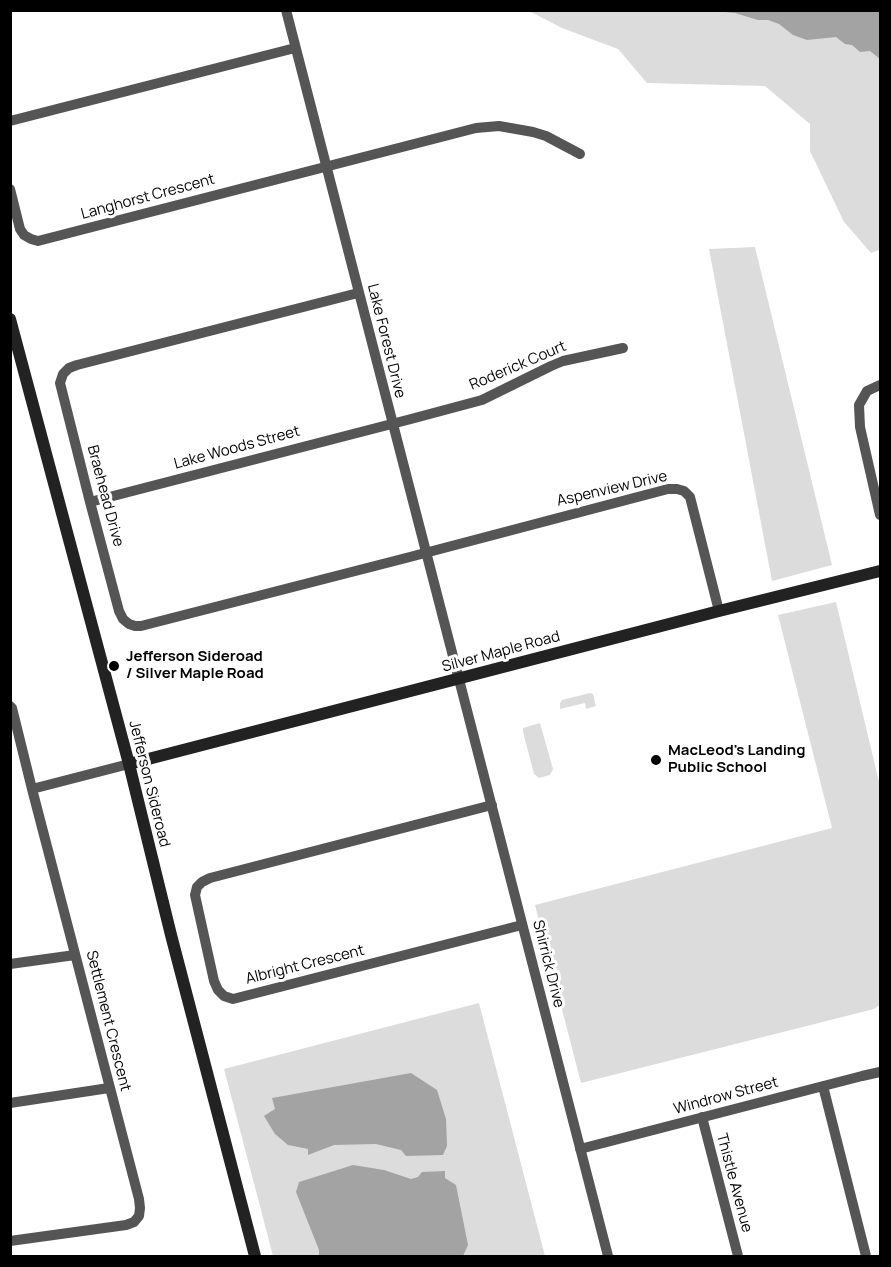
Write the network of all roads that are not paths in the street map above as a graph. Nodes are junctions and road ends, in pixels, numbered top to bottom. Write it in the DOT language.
graph roads {
  1 [pos="286,10"];
  2 [pos="295,48"];
  3 [pos="10,121"];
  4 [pos="580,154"];
  5 [pos="326,166"];
  6 [pos="10,189"];
  7 [pos="358,293"];
  8 [pos="10,319"];
  9 [pos="623,348"];
  10 [pos="880,385"];
  11 [pos="392,424"];
  12 [pos="90,502"];
  13 [pos="880,515"];
  14 [pos="425,553"];
  15 [pos="880,571"];
  16 [pos="719,611"];
  17 [pos="458,678"];
  18 [pos="10,706"];
  19 [pos="129,764"];
  20 [pos="32,789"];
  21 [pos="492,805"];
  22 [pos="522,925"];
  23 [pos="75,955"];
  24 [pos="10,964"];
  25 [pos="880,1072"];
  26 [pos="823,1086"];
  27 [pos="109,1088"];
  28 [pos="10,1102"];
  29 [pos="702,1117"];
  30 [pos="580,1149"];
  31 [pos="10,1242"];
  32 [pos="255,1257"];
  33 [pos="608,1257"];
  34 [pos="738,1257"];
  35 [pos="866,1257"];
  1 -- 2 [label="street, Lake Forest Drive"];
  2 -- 3 [label="street"];
  2 -- 5 [label="street, Lake Forest Drive"];
  4 -- 5 [label="street, Langhorst Crescent"];
  5 -- 6 [label="street, Langhorst Crescent"];
  5 -- 7 [label="street, Lake Forest Drive"];
  7 -- 11 [label="street, Lake Forest Drive"];
  7 -- 12 [label="street, Braehead Drive"];
  8 -- 19 [label="street, Jefferson Sideroad"];
  9 -- 11 [label="street, Roderick Court"];
  10 -- 13 [label="street"];
  11 -- 12 [label="street, Lake Woods Street"];
  11 -- 14 [label="street, Lake Forest Drive"];
  12 -- 14 [label="street, Braehead Drive"];
  14 -- 16 [label="street, Aspenview Drive"];
  14 -- 17 [label="street, Lake Forest Drive"];
  15 -- 16 [label="street, Silver Maple Road"];
  16 -- 17 [label="street, Silver Maple Road"];
  17 -- 19 [label="street, Silver Maple Road"];
  17 -- 21 [label="street, Shirrick Drive"];
  18 -- 20 [label="street, Settlement Crescent"];
  19 -- 20 [label="street"];
  19 -- 32 [label="street, Jefferson Sideroad"];
  20 -- 23 [label="street, Settlement Crescent"];
  21 -- 22 [label="street, Shirrick Drive"];
  21 -- 22 [label="street, Albright Crescent"];
  22 -- 30 [label="street, Shirrick Drive"];
  23 -- 24 [label="street"];
  23 -- 27 [label="street, Settlement Crescent"];
  25 -- 26 [label="street, Windrow Street"];
  26 -- 29 [label="street, Windrow Street"];
  26 -- 35 [label="street"];
  27 -- 28 [label="street"];
  27 -- 31 [label="street, Settlement Crescent"];
  29 -- 30 [label="street, Windrow Street"];
  29 -- 34 [label="street, Thistle Avenue"];
  30 -- 33 [label="street, Shirrick Drive"];
}
